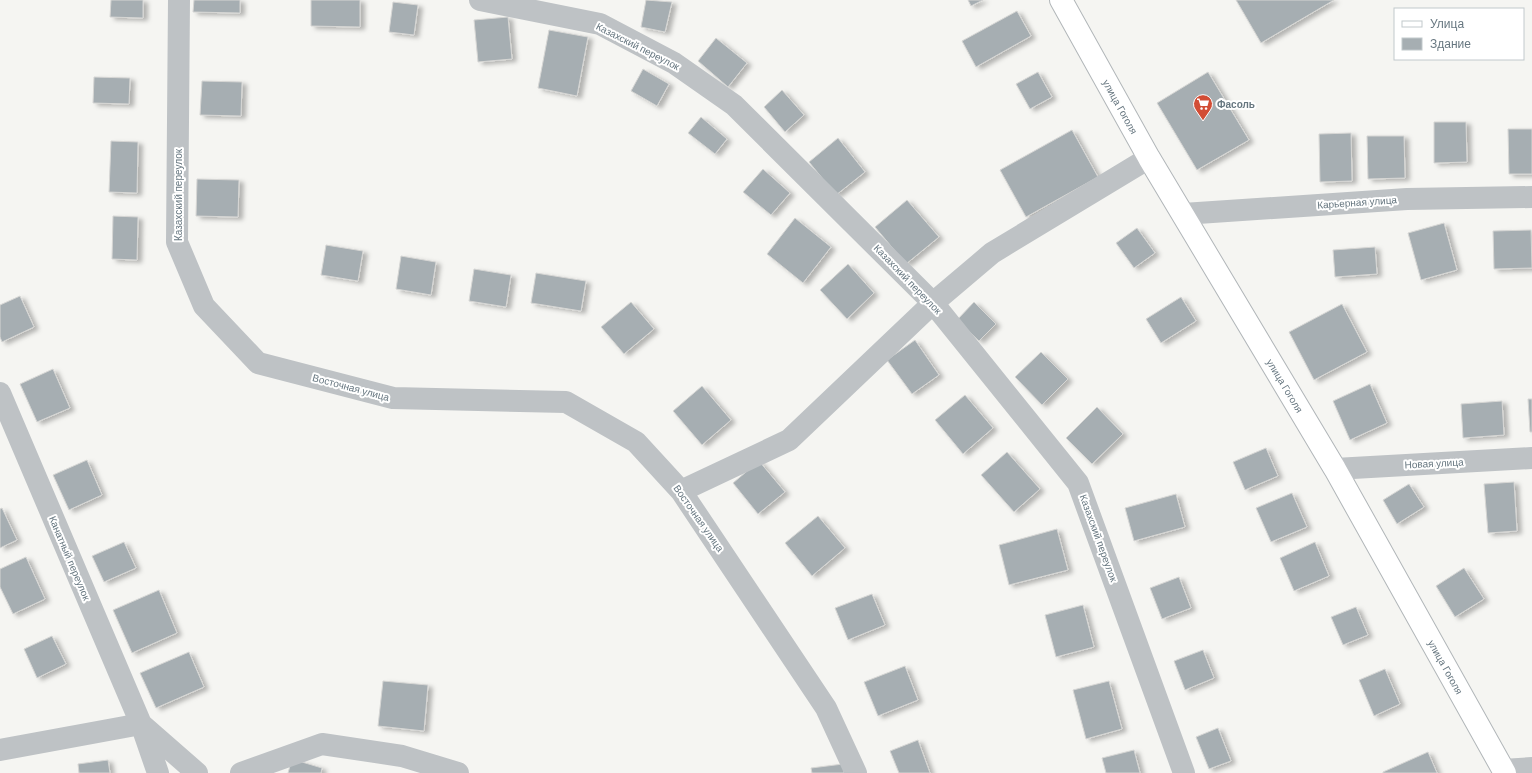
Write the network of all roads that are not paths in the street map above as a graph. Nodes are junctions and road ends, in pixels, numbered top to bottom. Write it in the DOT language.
graph roads {
  1 [pos="179,0"];
  2 [pos="480,0"];
  3 [pos="1061,0"];
  4 [pos="1149,158"];
  5 [pos="1532,197"];
  6 [pos="1183,214"];
  7 [pos="933,303"];
  8 [pos="258,363"];
  9 [pos="0,393"];
  10 [pos="1532,458"];
  11 [pos="1335,469"];
  12 [pos="681,491"];
  13 [pos="141,724"];
  14 [pos="0,750"];
  15 [pos="1532,768"];
  16 [pos="1504,772"];
  17 [pos="158,773"];
  18 [pos="197,773"];
  19 [pos="241,773"];
  20 [pos="458,773"];
  21 [pos="856,773"];
  22 [pos="1184,773"];
  1 -- 8 [label="street, Казахский переулок"];
  2 -- 7 [label="street, Казахский переулок"];
  3 -- 4 [label="street, улица Гоголя"];
  4 -- 6 [label="street, улица Гоголя"];
  4 -- 7 [label="street"];
  5 -- 6 [label="street, Карьерная улица"];
  6 -- 11 [label="street, улица Гоголя"];
  7 -- 12 [label="street"];
  7 -- 22 [label="street, Казахский переулок"];
  8 -- 12 [label="street, Восточная улица"];
  9 -- 13 [label="street, Канатный переулок"];
  10 -- 11 [label="street, Новая улица"];
  11 -- 16 [label="street, улица Гоголя"];
  12 -- 21 [label="street, Восточная улица"];
  13 -- 14 [label="street"];
  13 -- 17 [label="street, Канатный переулок"];
  13 -- 18 [label="street, Канатный переулок"];
  15 -- 16 [label="street"];
  19 -- 20 [label="street"];
}
